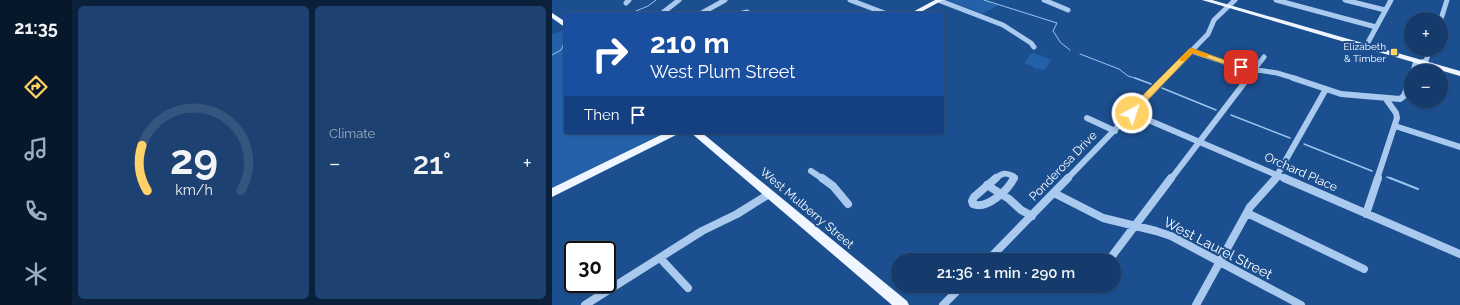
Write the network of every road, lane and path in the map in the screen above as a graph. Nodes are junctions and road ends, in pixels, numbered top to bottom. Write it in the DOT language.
graph roads {
  1 [pos="679,0"];
  2 [pos="725,0"];
  3 [pos="850,0"];
  4 [pos="939,0"];
  5 [pos="1044,0"];
  6 [pos="1205,0"];
  7 [pos="1234,0"];
  8 [pos="1276,0"];
  9 [pos="1345,0"];
  10 [pos="1391,0"];
  11 [pos="1447,0"];
  12 [pos="1228,7"];
  13 [pos="1068,10"];
  14 [pos="1385,10"];
  15 [pos="664,12"];
  16 [pos="704,12"];
  17 [pos="882,12"];
  18 [pos="916,12"];
  19 [pos="1443,12"];
  20 [pos="552,15"];
  21 [pos="564,24"];
  22 [pos="1376,27"];
  23 [pos="1366,46"];
  24 [pos="1034,47"];
  25 [pos="1191,51"];
  26 [pos="1264,56"];
  27 [pos="1428,56"];
  28 [pos="1421,63"];
  29 [pos="1415,64"];
  30 [pos="1255,69"];
  31 [pos="1460,74"];
  32 [pos="1326,89"];
  33 [pos="1404,95"];
  34 [pos="1386,99"];
  35 [pos="1132,113"];
  36 [pos="1087,118"];
  37 [pos="1395,126"];
  38 [pos="1115,131"];
  39 [pos="671,134"];
  40 [pos="697,134"];
  41 [pos="1200,142"];
  42 [pos="1460,147"];
  43 [pos="811,171"];
  44 [pos="1278,175"];
  45 [pos="987,185"];
  46 [pos="552,193"];
  47 [pos="1000,193"];
  48 [pos="1054,193"];
  49 [pos="769,194"];
  50 [pos="848,204"];
  51 [pos="1247,213"];
  52 [pos="1366,214"];
  53 [pos="1032,216"];
  54 [pos="1135,226"];
  55 [pos="995,253"];
  56 [pos="1114,253"];
  57 [pos="1460,254"];
  58 [pos="660,258"];
  59 [pos="1221,262"];
  60 [pos="1364,269"];
  61 [pos="688,288"];
  62 [pos="955,293"];
  63 [pos="585,305"];
  64 [pos="902,305"];
  65 [pos="943,305"];
  66 [pos="1196,305"];
  67 [pos="1301,305"];
  1 -- 15 [label="street"];
  2 -- 16 [label="street"];
  3 -- 17 [label="street"];
  4 -- 18 [label="main road"];
  4 -- 24 [label="street"];
  5 -- 13 [label="street"];
  6 -- 12 [label="main road"];
  7 -- 12 [label="street, Ponderosa Drive"];
  8 -- 22 [label="street"];
  9 -- 14 [label="street"];
  10 -- 14 [label="street"];
  11 -- 19 [label="street"];
  12 -- 23 [label="main road"];
  12 -- 25 [label="street, Ponderosa Drive"];
  14 -- 22 [label="street"];
  20 -- 21 [label="main road"];
  22 -- 23 [label="street"];
  23 -- 28 [label="main road"];
  25 -- 30 [label="street"];
  25 -- 35 [label="street, Ponderosa Drive"];
  26 -- 30 [label="street"];
  27 -- 28 [label="street"];
  28 -- 29 [label="street"];
  28 -- 31 [label="main road"];
  30 -- 32 [label="street"];
  30 -- 41 [label="street"];
  32 -- 34 [label="street"];
  32 -- 44 [label="street"];
  33 -- 34 [label="street"];
  34 -- 37 [label="street"];
  35 -- 38 [label="street, Ponderosa Drive"];
  35 -- 41 [label="street, Orchard Place"];
  36 -- 38 [label="street"];
  37 -- 42 [label="street"];
  37 -- 52 [label="street"];
  38 -- 48 [label="street, Ponderosa Drive"];
  39 -- 46 [label="main road"];
  40 -- 49 [label="main road, West Mulberry Street"];
  41 -- 44 [label="street, Orchard Place"];
  41 -- 54 [label="street"];
  43 -- 50 [label="street"];
  44 -- 51 [label="street"];
  44 -- 52 [label="street, Orchard Place"];
  45 -- 47 [label="street"];
  45 -- 47 [label="street"];
  45 -- 47 [label="street"];
  47 -- 53 [label="street"];
  48 -- 53 [label="street, Ponderosa Drive"];
  48 -- 54 [label="street, West Laurel Street"];
  49 -- 58 [label="street"];
  49 -- 64 [label="main road, West Mulberry Street"];
  51 -- 59 [label="street"];
  51 -- 60 [label="street"];
  52 -- 57 [label="street, Orchard Place"];
  53 -- 55 [label="street, Ponderosa Drive"];
  54 -- 56 [label="street"];
  54 -- 59 [label="street, West Laurel Street"];
  58 -- 61 [label="street"];
  58 -- 63 [label="street"];
  59 -- 66 [label="street"];
  59 -- 67 [label="street, West Laurel Street"];
  62 -- 65 [label="street"];
}
